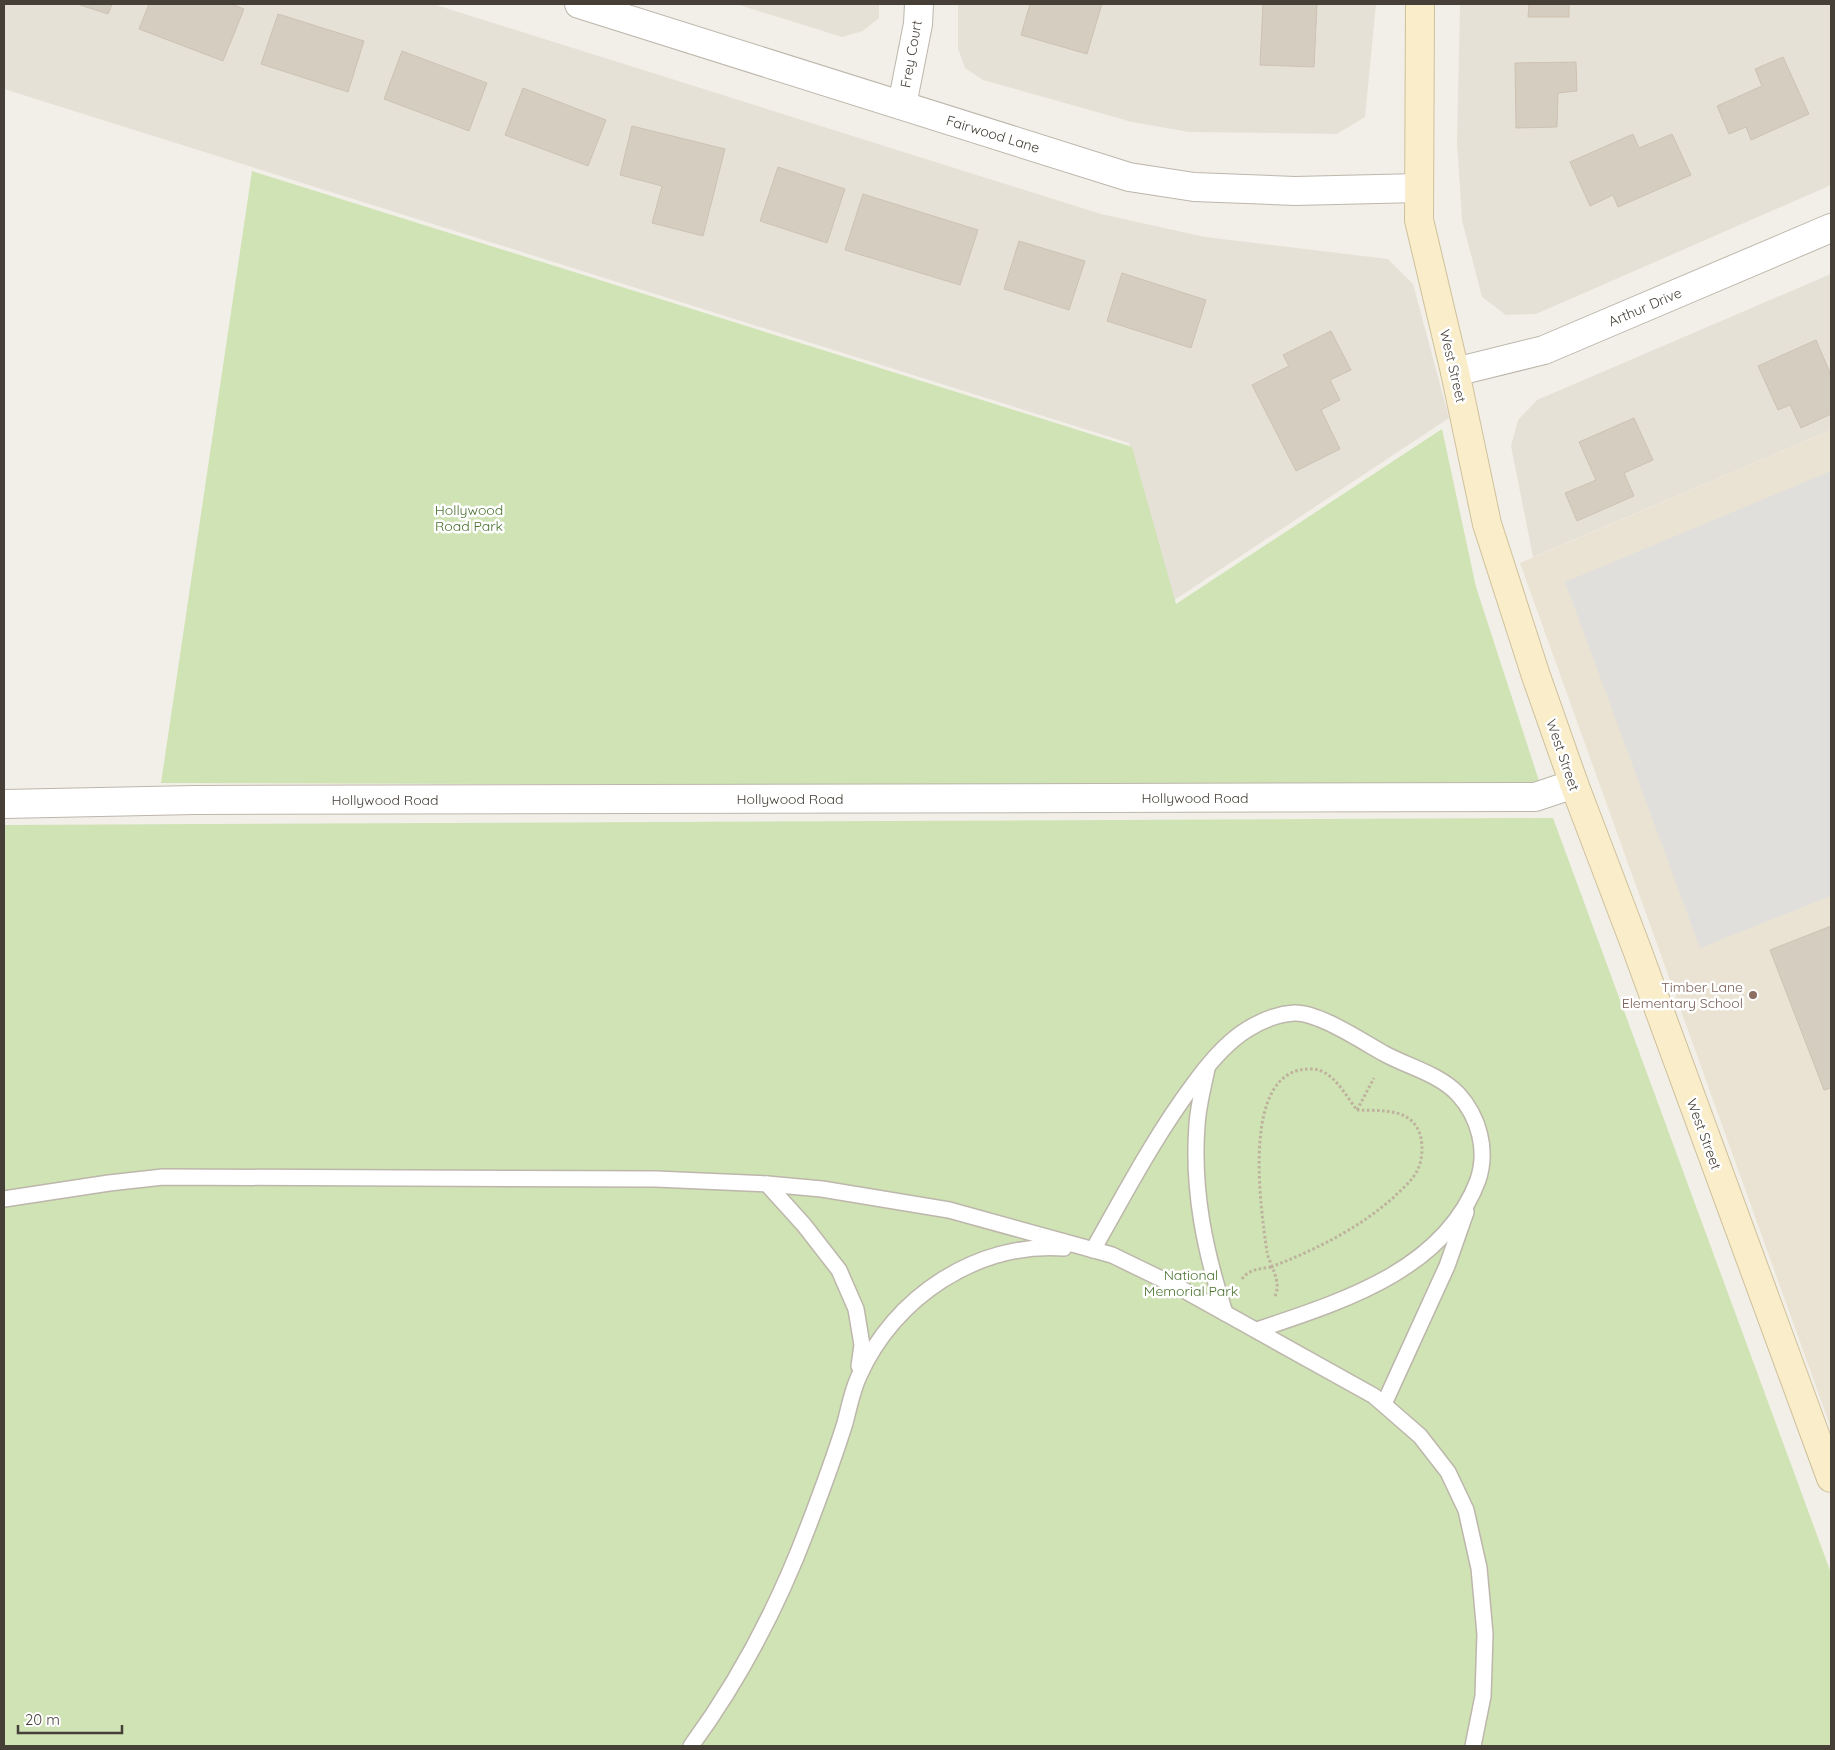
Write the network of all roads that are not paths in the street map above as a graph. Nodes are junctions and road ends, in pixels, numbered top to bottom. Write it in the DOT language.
graph roads {
  1 [pos="579,4"];
  2 [pos="919,4"];
  3 [pos="1420,4"];
  4 [pos="902,105"];
  5 [pos="1419,188"];
  6 [pos="1831,228"];
  7 [pos="1455,372"];
  8 [pos="1574,784"];
  9 [pos="9,800"];
  10 [pos="1207,1066"];
  11 [pos="768,1184"];
  12 [pos="1474,1190"];
  13 [pos="4,1199"];
  14 [pos="1093,1250"];
  15 [pos="1225,1313"];
  16 [pos="1257,1330"];
  17 [pos="858,1377"];
  18 [pos="1384,1404"];
  19 [pos="1831,1478"];
  20 [pos="691,1746"];
  21 [pos="1473,1746"];
  1 -- 4 [label="street, Fairwood Lane"];
  2 -- 4 [label="street, Frey Court"];
  3 -- 5 [label="main road, West Street"];
  4 -- 5 [label="street, Fairwood Lane"];
  5 -- 7 [label="main road, West Street"];
  6 -- 7 [label="street, Arthur Drive"];
  7 -- 8 [label="main road, West Street"];
  8 -- 9 [label="street, Hollywood Road"];
  8 -- 19 [label="main road, West Street"];
  10 -- 12 [label="lane"];
  10 -- 14 [label="lane"];
  10 -- 15 [label="lane"];
  11 -- 13 [label="lane"];
  11 -- 14 [label="lane"];
  11 -- 17 [label="lane"];
  12 -- 16 [label="lane"];
  12 -- 18 [label="lane"];
  14 -- 15 [label="lane"];
  14 -- 17 [label="lane"];
  15 -- 16 [label="lane"];
  16 -- 18 [label="lane"];
  17 -- 20 [label="lane"];
  18 -- 21 [label="lane"];
}
